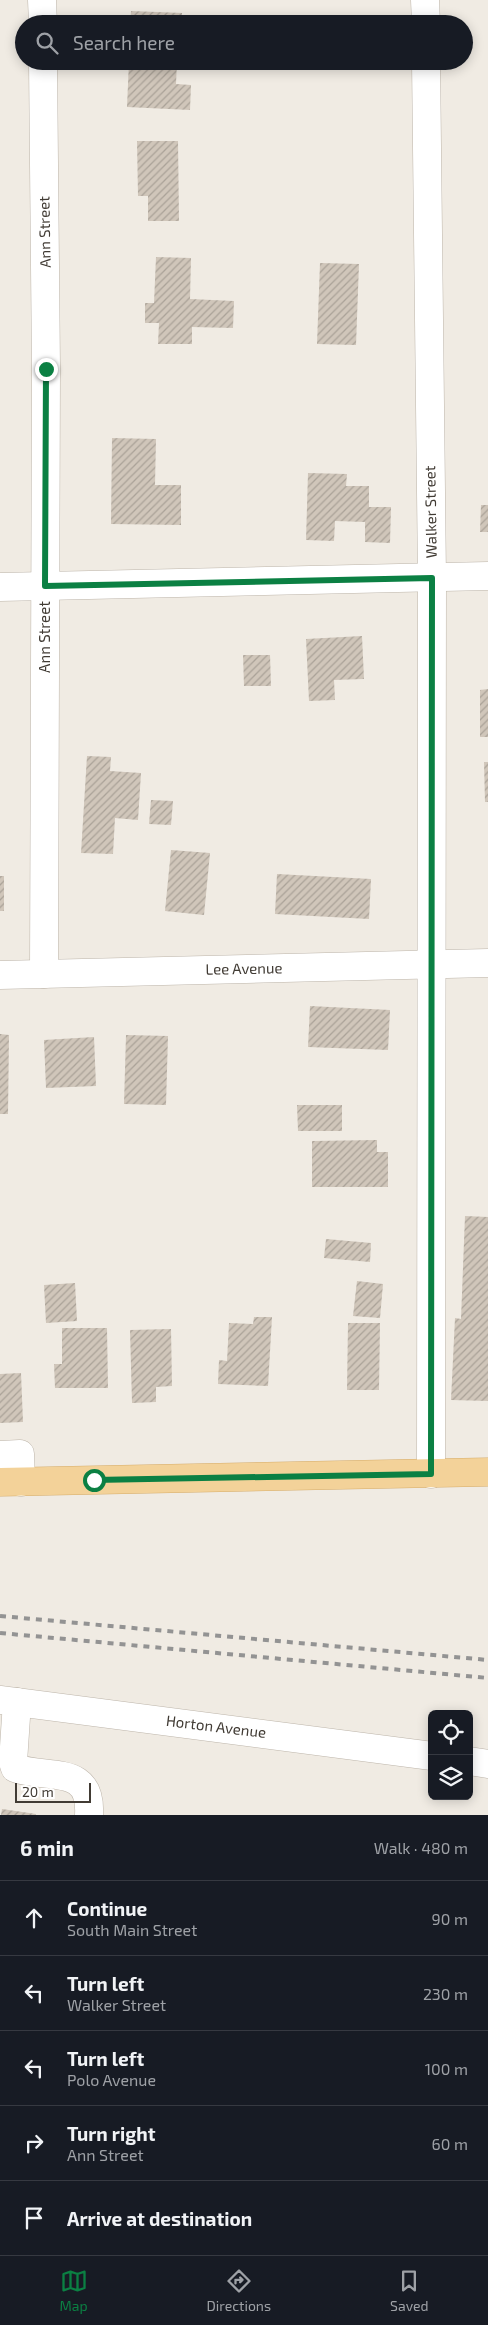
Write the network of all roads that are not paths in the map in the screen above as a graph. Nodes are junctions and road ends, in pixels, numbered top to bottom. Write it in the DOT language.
graph roads {
  1 [pos="42,0"];
  2 [pos="425,0"];
  3 [pos="43,15"];
  4 [pos="426,15"];
  5 [pos="43,70"];
  6 [pos="426,70"];
  7 [pos="488,576"];
  8 [pos="432,578"];
  9 [pos="45,586"];
  10 [pos="0,587"];
  11 [pos="488,963"];
  12 [pos="432,964"];
  13 [pos="44,974"];
  14 [pos="0,975"];
  15 [pos="0,1455"];
  16 [pos="488,1472"];
  17 [pos="431,1474"];
  18 [pos="10,1482"];
  19 [pos="8,1701"];
  20 [pos="428,1755"];
  21 [pos="473,1762"];
  22 [pos="488,1764"];
  23 [pos="89,1815"];
  1 -- 3 [label="street"];
  2 -- 4 [label="street"];
  5 -- 9 [label="street, Ann Street"];
  6 -- 8 [label="street, Walker Street"];
  7 -- 8 [label="street"];
  8 -- 9 [label="street"];
  8 -- 12 [label="street, Walker Street"];
  9 -- 10 [label="street"];
  9 -- 13 [label="street, Ann Street"];
  11 -- 12 [label="street, Lee Avenue"];
  12 -- 13 [label="street, Lee Avenue"];
  12 -- 17 [label="street, Walker Street"];
  13 -- 14 [label="street, Lee Avenue"];
  15 -- 18 [label="street"];
  16 -- 17 [label="main road"];
  17 -- 18 [label="main road"];
  19 -- 20 [label="street, Horton Avenue"];
  19 -- 23 [label="street"];
  21 -- 22 [label="street"];
}
